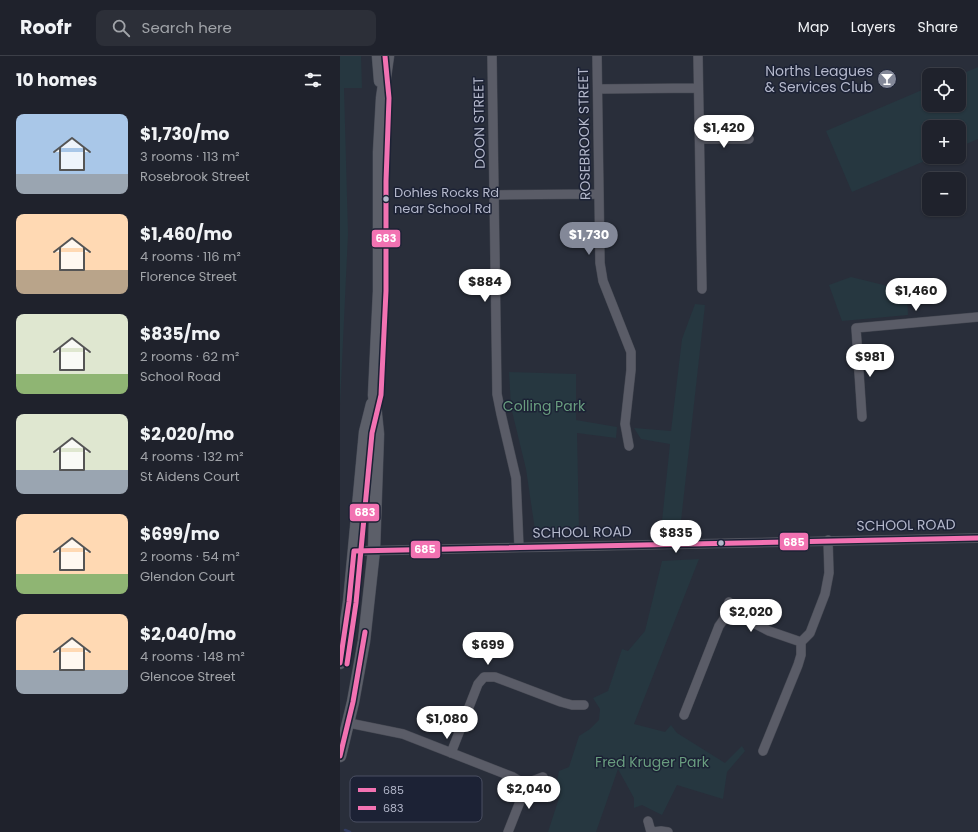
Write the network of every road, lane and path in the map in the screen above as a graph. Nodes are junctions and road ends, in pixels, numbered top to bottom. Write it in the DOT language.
graph roads {
  1 [pos="378,56"];
  2 [pos="388,56"];
  3 [pos="492,56"];
  4 [pos="597,56"];
  5 [pos="698,56"];
  6 [pos="698,88"];
  7 [pos="598,89"];
  8 [pos="382,98"];
  9 [pos="700,139"];
  10 [pos="748,139"];
  11 [pos="599,194"];
  12 [pos="494,195"];
  13 [pos="702,289"];
  14 [pos="978,317"];
  15 [pos="374,395"];
  16 [pos="862,417"];
  17 [pos="629,446"];
  18 [pos="978,538"];
  19 [pos="828,540"];
  20 [pos="519,548"];
  21 [pos="374,550"];
  22 [pos="354,551"];
  23 [pos="728,602"];
  24 [pos="731,616"];
  25 [pos="800,642"];
  26 [pos="340,663"];
  27 [pos="584,705"];
  28 [pos="684,715"];
  29 [pos="349,723"];
  30 [pos="763,751"];
  31 [pos="451,753"];
  32 [pos="340,756"];
  33 [pos="543,777"];
  34 [pos="522,785"];
  35 [pos="648,821"];
  36 [pos="508,832"];
  37 [pos="652,832"];
  38 [pos="668,832"];
  1 -- 8 [label="main road"];
  2 -- 8 [label="main road"];
  3 -- 12 [label="street, DOON STREET"];
  4 -- 7 [label="street, ROSEBROOK STREET"];
  5 -- 6 [label="street"];
  6 -- 7 [label="street"];
  6 -- 9 [label="street"];
  7 -- 11 [label="street, ROSEBROOK STREET"];
  8 -- 15 [label="main road"];
  9 -- 10 [label="street"];
  9 -- 13 [label="street"];
  11 -- 12 [label="street"];
  11 -- 17 [label="street, ROSEBROOK STREET"];
  12 -- 20 [label="street, DOON STREET"];
  14 -- 16 [label="street"];
  15 -- 21 [label="main road"];
  15 -- 22 [label="main road"];
  18 -- 19 [label="street, SCHOOL ROAD"];
  19 -- 20 [label="street, SCHOOL ROAD"];
  19 -- 25 [label="street"];
  20 -- 21 [label="street, SCHOOL ROAD"];
  21 -- 22 [label="street, SCHOOL ROAD"];
  21 -- 29 [label="main road"];
  22 -- 26 [label="main road"];
  23 -- 24 [label="street"];
  24 -- 25 [label="street"];
  24 -- 28 [label="street"];
  25 -- 30 [label="street"];
  27 -- 31 [label="street"];
  29 -- 31 [label="street"];
  29 -- 32 [label="main road"];
  31 -- 34 [label="street"];
  33 -- 34 [label="street"];
  34 -- 36 [label="street"];
  35 -- 37 [label="street"];
  37 -- 38 [label="street"];
}
